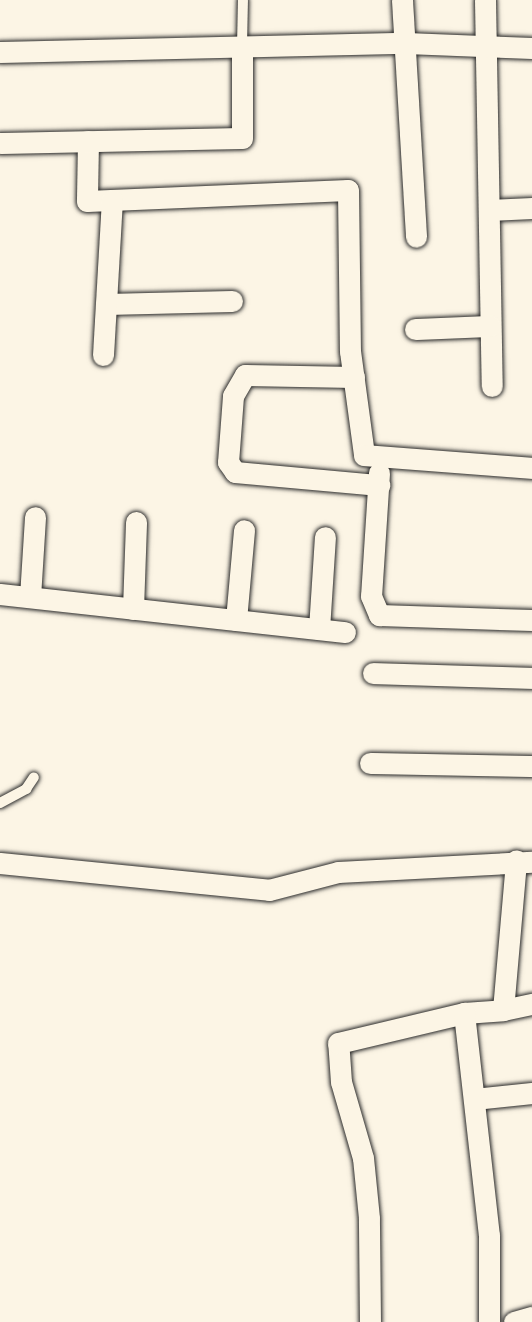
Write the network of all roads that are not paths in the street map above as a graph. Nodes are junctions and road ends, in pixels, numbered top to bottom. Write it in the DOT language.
graph roads {
  1 [pos="243,0"];
  2 [pos="402,0"];
  3 [pos="485,0"];
  4 [pos="406,43"];
  5 [pos="242,46"];
  6 [pos="488,48"];
  7 [pos="532,48"];
  8 [pos="0,52"];
  9 [pos="88,141"];
  10 [pos="0,143"];
  11 [pos="112,200"];
  12 [pos="532,208"];
  13 [pos="489,210"];
  14 [pos="416,237"];
  15 [pos="232,301"];
  16 [pos="106,304"];
  17 [pos="490,326"];
  18 [pos="415,329"];
  19 [pos="103,355"];
  20 [pos="354,377"];
  21 [pos="492,386"];
  22 [pos="379,456"];
  23 [pos="532,468"];
  24 [pos="379,485"];
  25 [pos="35,517"];
  26 [pos="136,522"];
  27 [pos="244,530"];
  28 [pos="325,537"];
  29 [pos="0,594"];
  30 [pos="30,597"];
  31 [pos="133,609"];
  32 [pos="236,620"];
  33 [pos="532,620"];
  34 [pos="319,629"];
  35 [pos="345,632"];
  36 [pos="373,673"];
  37 [pos="532,678"];
  38 [pos="370,763"];
  39 [pos="532,766"];
  40 [pos="34,777"];
  41 [pos="0,803"];
  42 [pos="524,862"];
  43 [pos="0,863"];
  44 [pos="532,1004"];
  45 [pos="503,1010"];
  46 [pos="464,1013"];
  47 [pos="532,1093"];
  48 [pos="474,1099"];
  49 [pos="532,1317"];
  50 [pos="370,1322"];
  51 [pos="489,1322"];
  52 [pos="514,1322"];
  1 -- 5 [label="lane"];
  2 -- 4 [label="street"];
  3 -- 6 [label="street"];
  4 -- 5 [label="street"];
  4 -- 6 [label="street"];
  4 -- 14 [label="street"];
  5 -- 8 [label="street"];
  5 -- 9 [label="street"];
  6 -- 7 [label="street"];
  6 -- 13 [label="street"];
  9 -- 10 [label="street"];
  9 -- 11 [label="street"];
  11 -- 16 [label="street"];
  11 -- 20 [label="street"];
  12 -- 13 [label="street"];
  13 -- 17 [label="street"];
  15 -- 16 [label="street"];
  16 -- 19 [label="street"];
  17 -- 18 [label="street"];
  17 -- 21 [label="street"];
  20 -- 22 [label="street"];
  20 -- 24 [label="street"];
  22 -- 23 [label="street"];
  22 -- 24 [label="street"];
  24 -- 33 [label="street"];
  25 -- 30 [label="street"];
  26 -- 31 [label="street"];
  27 -- 32 [label="street"];
  28 -- 34 [label="street"];
  29 -- 30 [label="street"];
  30 -- 31 [label="street"];
  31 -- 32 [label="street"];
  32 -- 34 [label="street"];
  34 -- 35 [label="street"];
  36 -- 37 [label="street"];
  38 -- 39 [label="street"];
  40 -- 41 [label="lane"];
  42 -- 43 [label="street"];
  42 -- 45 [label="street"];
  44 -- 45 [label="street"];
  45 -- 46 [label="street"];
  46 -- 48 [label="street"];
  46 -- 50 [label="street"];
  47 -- 48 [label="street"];
  48 -- 51 [label="street"];
  49 -- 52 [label="street"];
}
